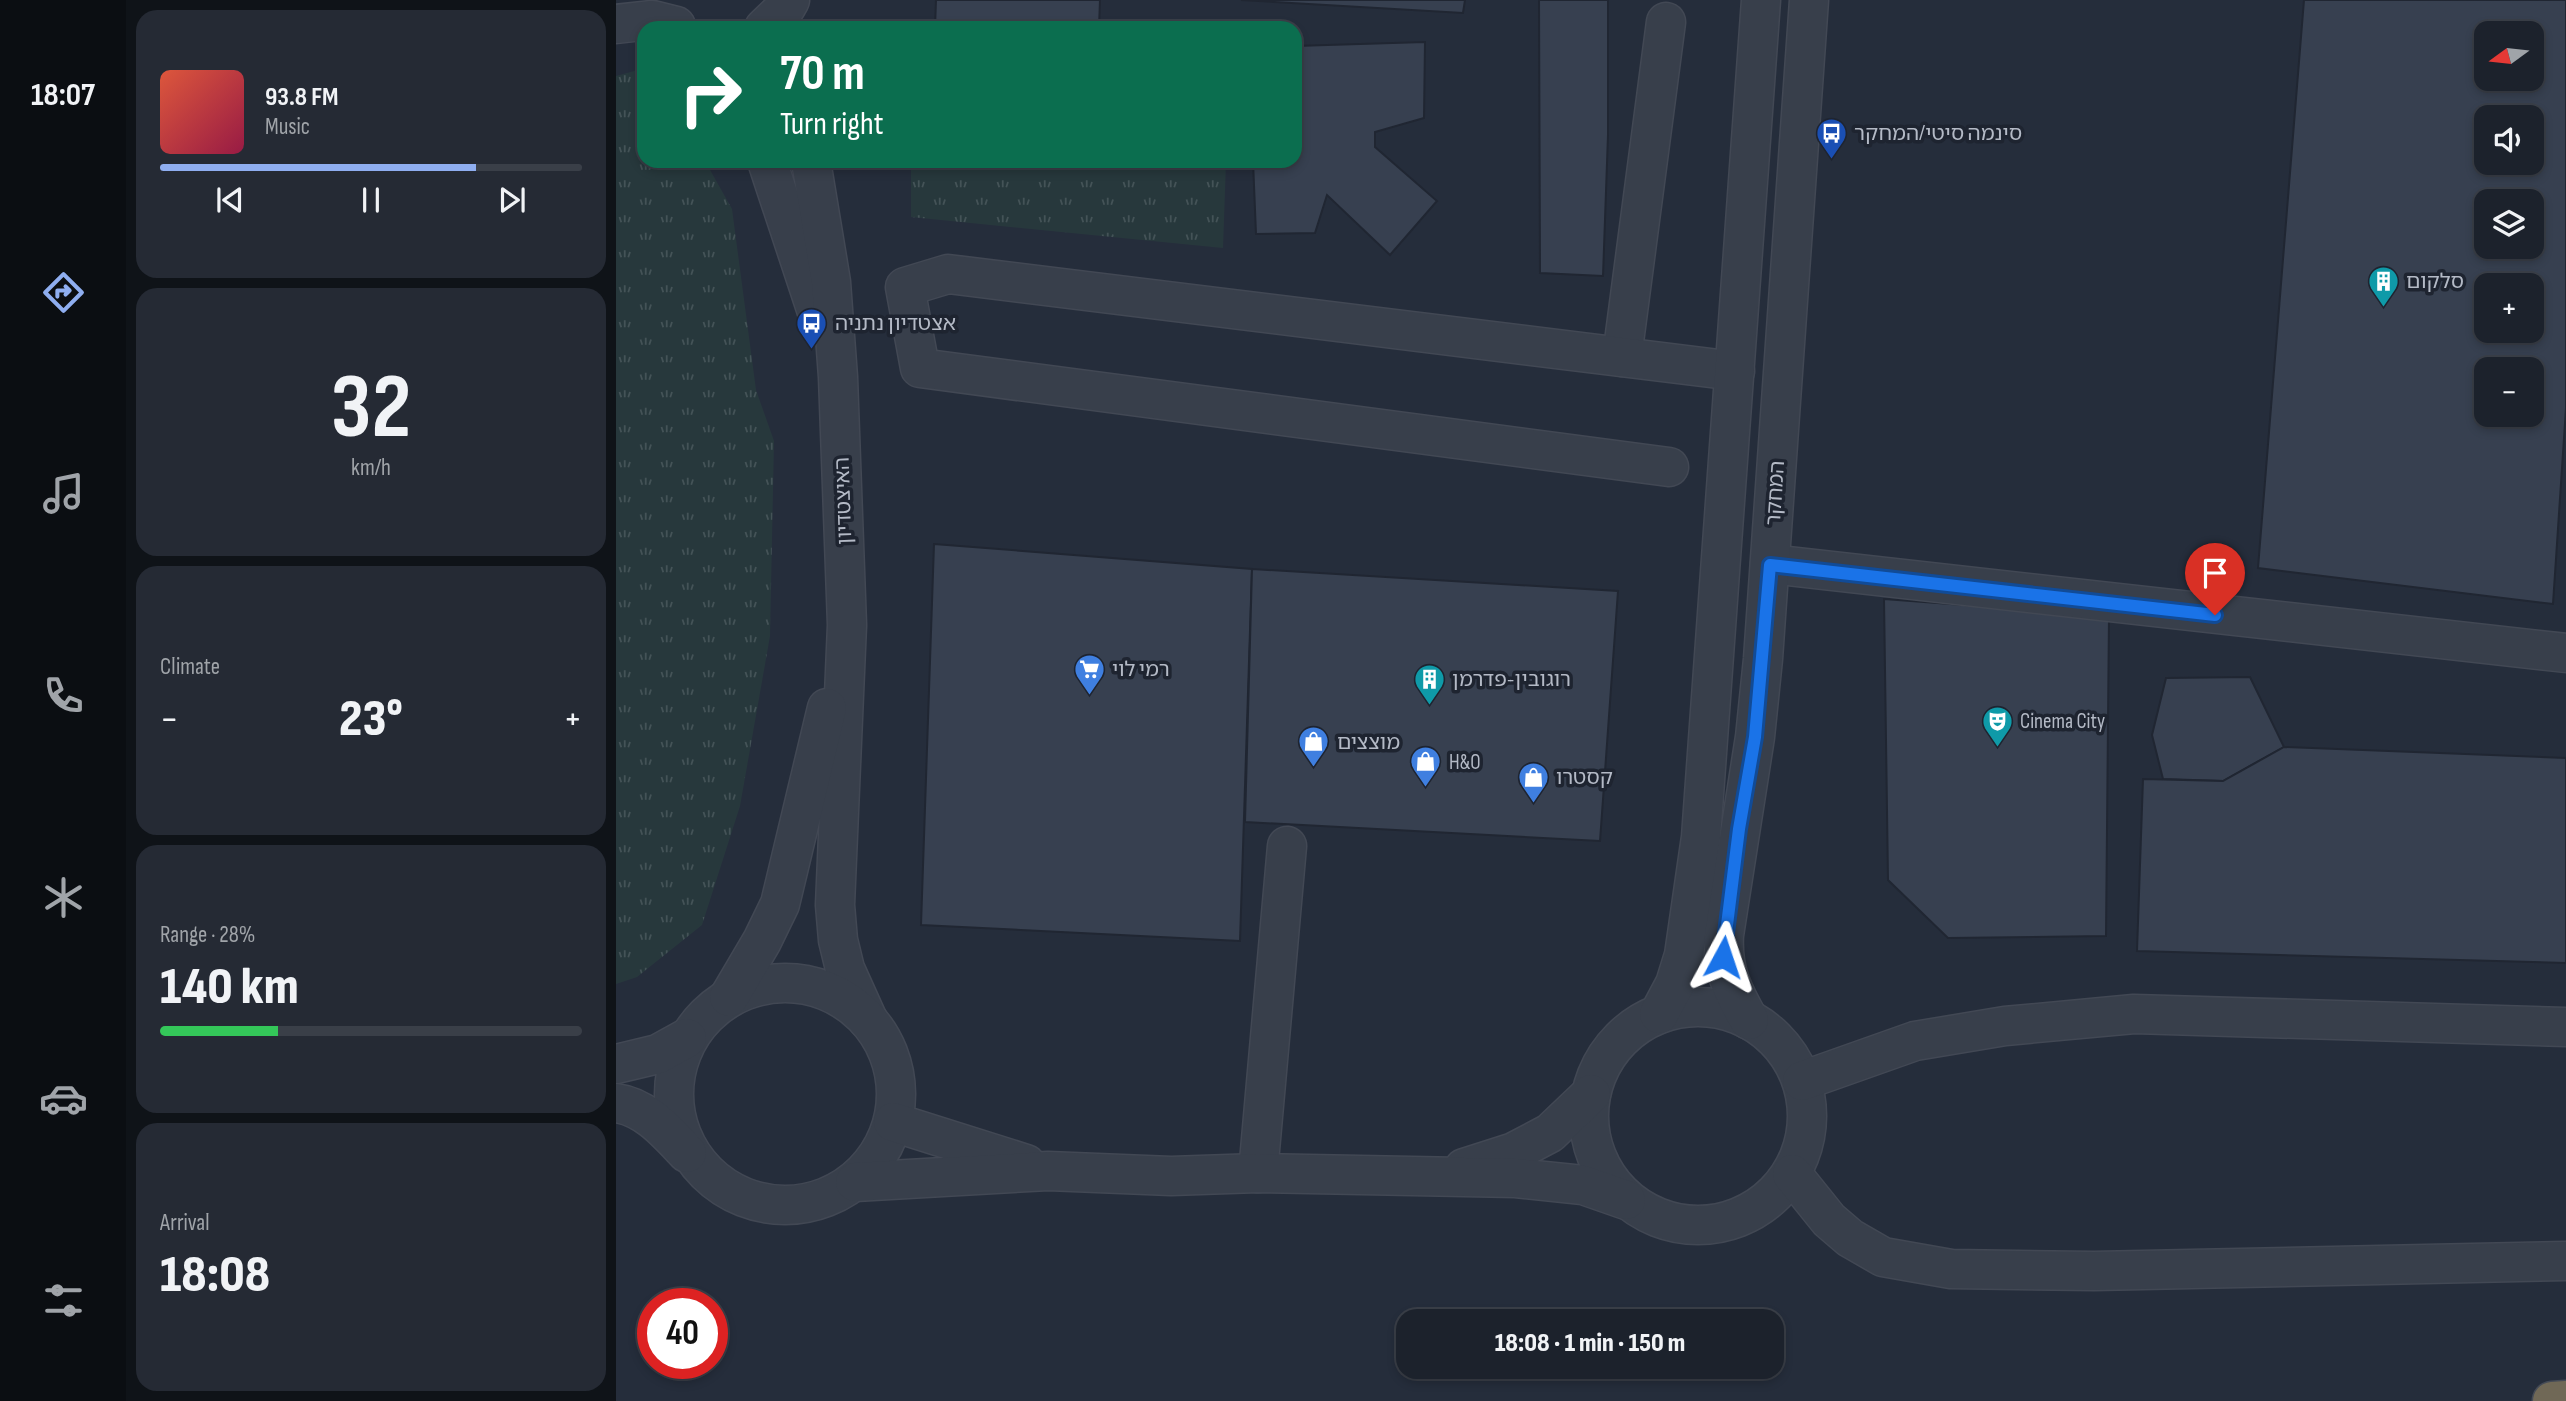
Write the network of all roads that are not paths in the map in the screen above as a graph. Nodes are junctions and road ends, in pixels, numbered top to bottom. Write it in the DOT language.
graph roads {
  1 [pos="790,0"];
  2 [pos="1761,0"];
  3 [pos="1809,0"];
  4 [pos="670,18"];
  5 [pos="643,21"];
  6 [pos="771,21"];
  7 [pos="790,21"];
  8 [pos="637,22"];
  9 [pos="1666,22"];
  10 [pos="616,24"];
  11 [pos="769,168"];
  12 [pos="812,168"];
  13 [pos="1622,357"];
  14 [pos="1735,371"];
  15 [pos="838,376"];
  16 [pos="1669,467"];
  17 [pos="1770,565"];
  18 [pos="847,625"];
  19 [pos="2566,653"];
  20 [pos="1287,846"];
  21 [pos="729,997"];
  22 [pos="1659,1014"];
  23 [pos="868,1020"];
  24 [pos="1749,1020"];
  25 [pos="2566,1027"];
  26 [pos="687,1038"];
  27 [pos="616,1064"];
  28 [pos="1802,1081"];
  29 [pos="1591,1094"];
  30 [pos="616,1103"];
  31 [pos="893,1122"];
  32 [pos="695,1161"];
  33 [pos="1048,1171"];
  34 [pos="1258,1173"];
  35 [pos="1792,1174"];
  36 [pos="1432,1178"];
  37 [pos="855,1182"];
  38 [pos="1626,1200"];
  39 [pos="2566,1261"];
  40 [pos="2566,1400"];
  41 [pos="2552,1401"];
  1 -- 6 [label="street"];
  1 -- 7 [label="street"];
  2 -- 14 [label="street"];
  3 -- 17 [label="street, המחקר"];
  4 -- 5 [label="street"];
  8 -- 10 [label="street"];
  9 -- 13 [label="street"];
  11 -- 15 [label="street"];
  12 -- 15 [label="street"];
  13 -- 14 [label="street"];
  13 -- 16 [label="street"];
  14 -- 22 [label="street"];
  15 -- 18 [label="street, האיצטדיון"];
  17 -- 19 [label="street"];
  17 -- 24 [label="street, המחקר"];
  18 -- 21 [label="street"];
  18 -- 23 [label="street"];
  20 -- 34 [label="street"];
  21 -- 23 [label="street"];
  21 -- 26 [label="street"];
  22 -- 24 [label="street"];
  22 -- 29 [label="street"];
  23 -- 31 [label="street"];
  24 -- 28 [label="street"];
  25 -- 28 [label="street"];
  26 -- 27 [label="street"];
  26 -- 32 [label="street"];
  28 -- 35 [label="street"];
  29 -- 36 [label="street"];
  29 -- 38 [label="street"];
  30 -- 32 [label="street"];
  31 -- 33 [label="street"];
  31 -- 37 [label="street"];
  32 -- 37 [label="street"];
  33 -- 34 [label="street"];
  33 -- 37 [label="street"];
  34 -- 36 [label="street"];
  35 -- 38 [label="street"];
  35 -- 39 [label="street"];
  36 -- 38 [label="street"];
  40 -- 41 [label="highway"];
}
